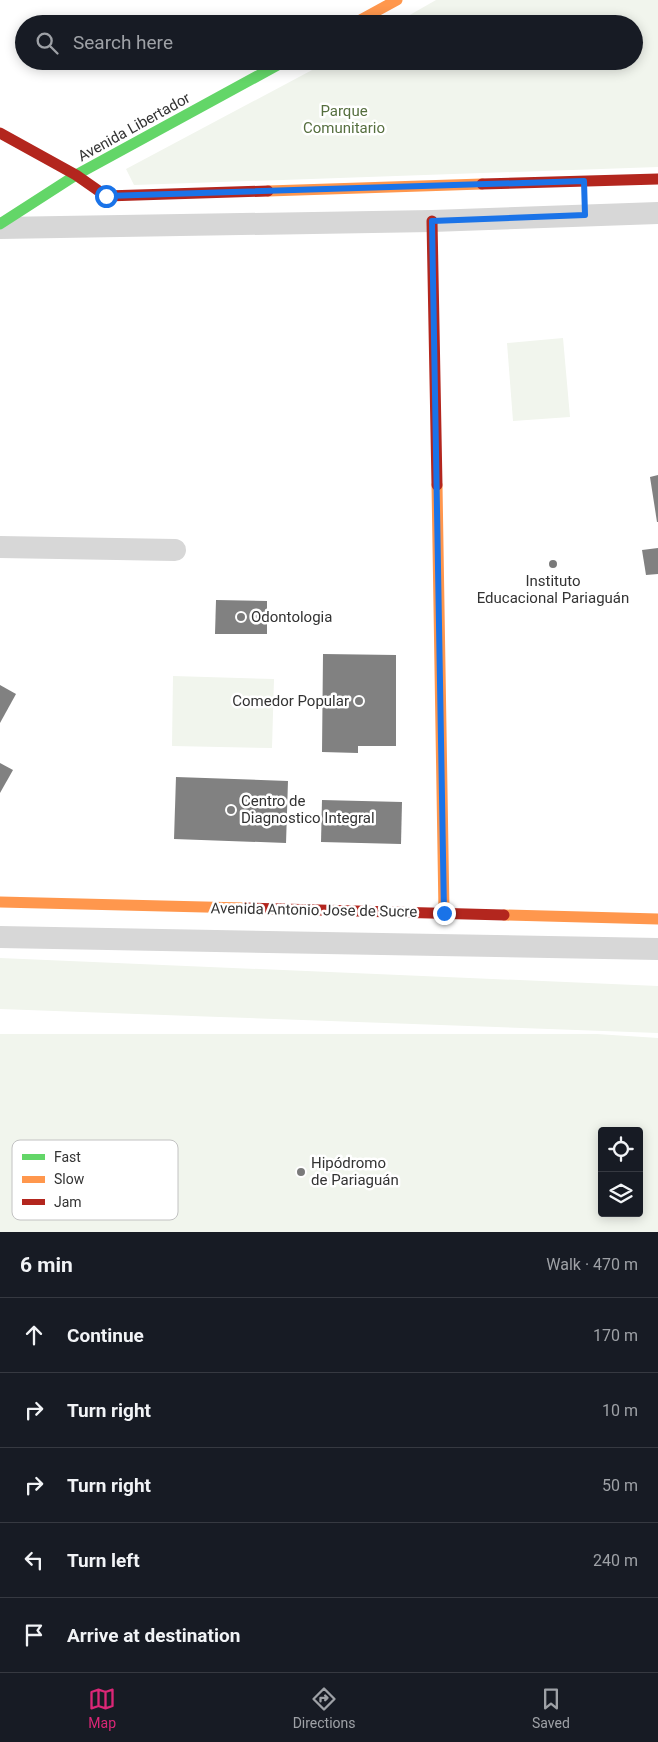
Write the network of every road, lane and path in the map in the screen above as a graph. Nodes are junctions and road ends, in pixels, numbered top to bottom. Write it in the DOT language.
graph roads {
  1 [pos="397,0"];
  2 [pos="370,15"];
  3 [pos="268,70"];
  4 [pos="0,133"];
  5 [pos="76,175"];
  6 [pos="658,179"];
  7 [pos="584,181"];
  8 [pos="658,213"];
  9 [pos="585,215"];
  10 [pos="432,221"];
  11 [pos="0,224"];
  12 [pos="0,228"];
  13 [pos="0,548"];
  14 [pos="175,550"];
  15 [pos="0,902"];
  16 [pos="444,913"];
  17 [pos="658,919"];
  18 [pos="0,936"];
  19 [pos="658,949"];
  1 -- 2 [label="street"];
  3 -- 5 [label="street, Avenida Libertador"];
  4 -- 5 [label="street"];
  5 -- 7 [label="street"];
  5 -- 11 [label="street, Avenida Libertador"];
  6 -- 7 [label="street"];
  7 -- 9 [label="street"];
  8 -- 9 [label="street"];
  9 -- 10 [label="street"];
  10 -- 12 [label="street"];
  10 -- 16 [label="street"];
  13 -- 14 [label="street"];
  15 -- 16 [label="street, Avenida Antonio Jose de Sucre"];
  16 -- 17 [label="street, Avenida Antonio Jose de Sucre"];
  18 -- 19 [label="street"];
}
